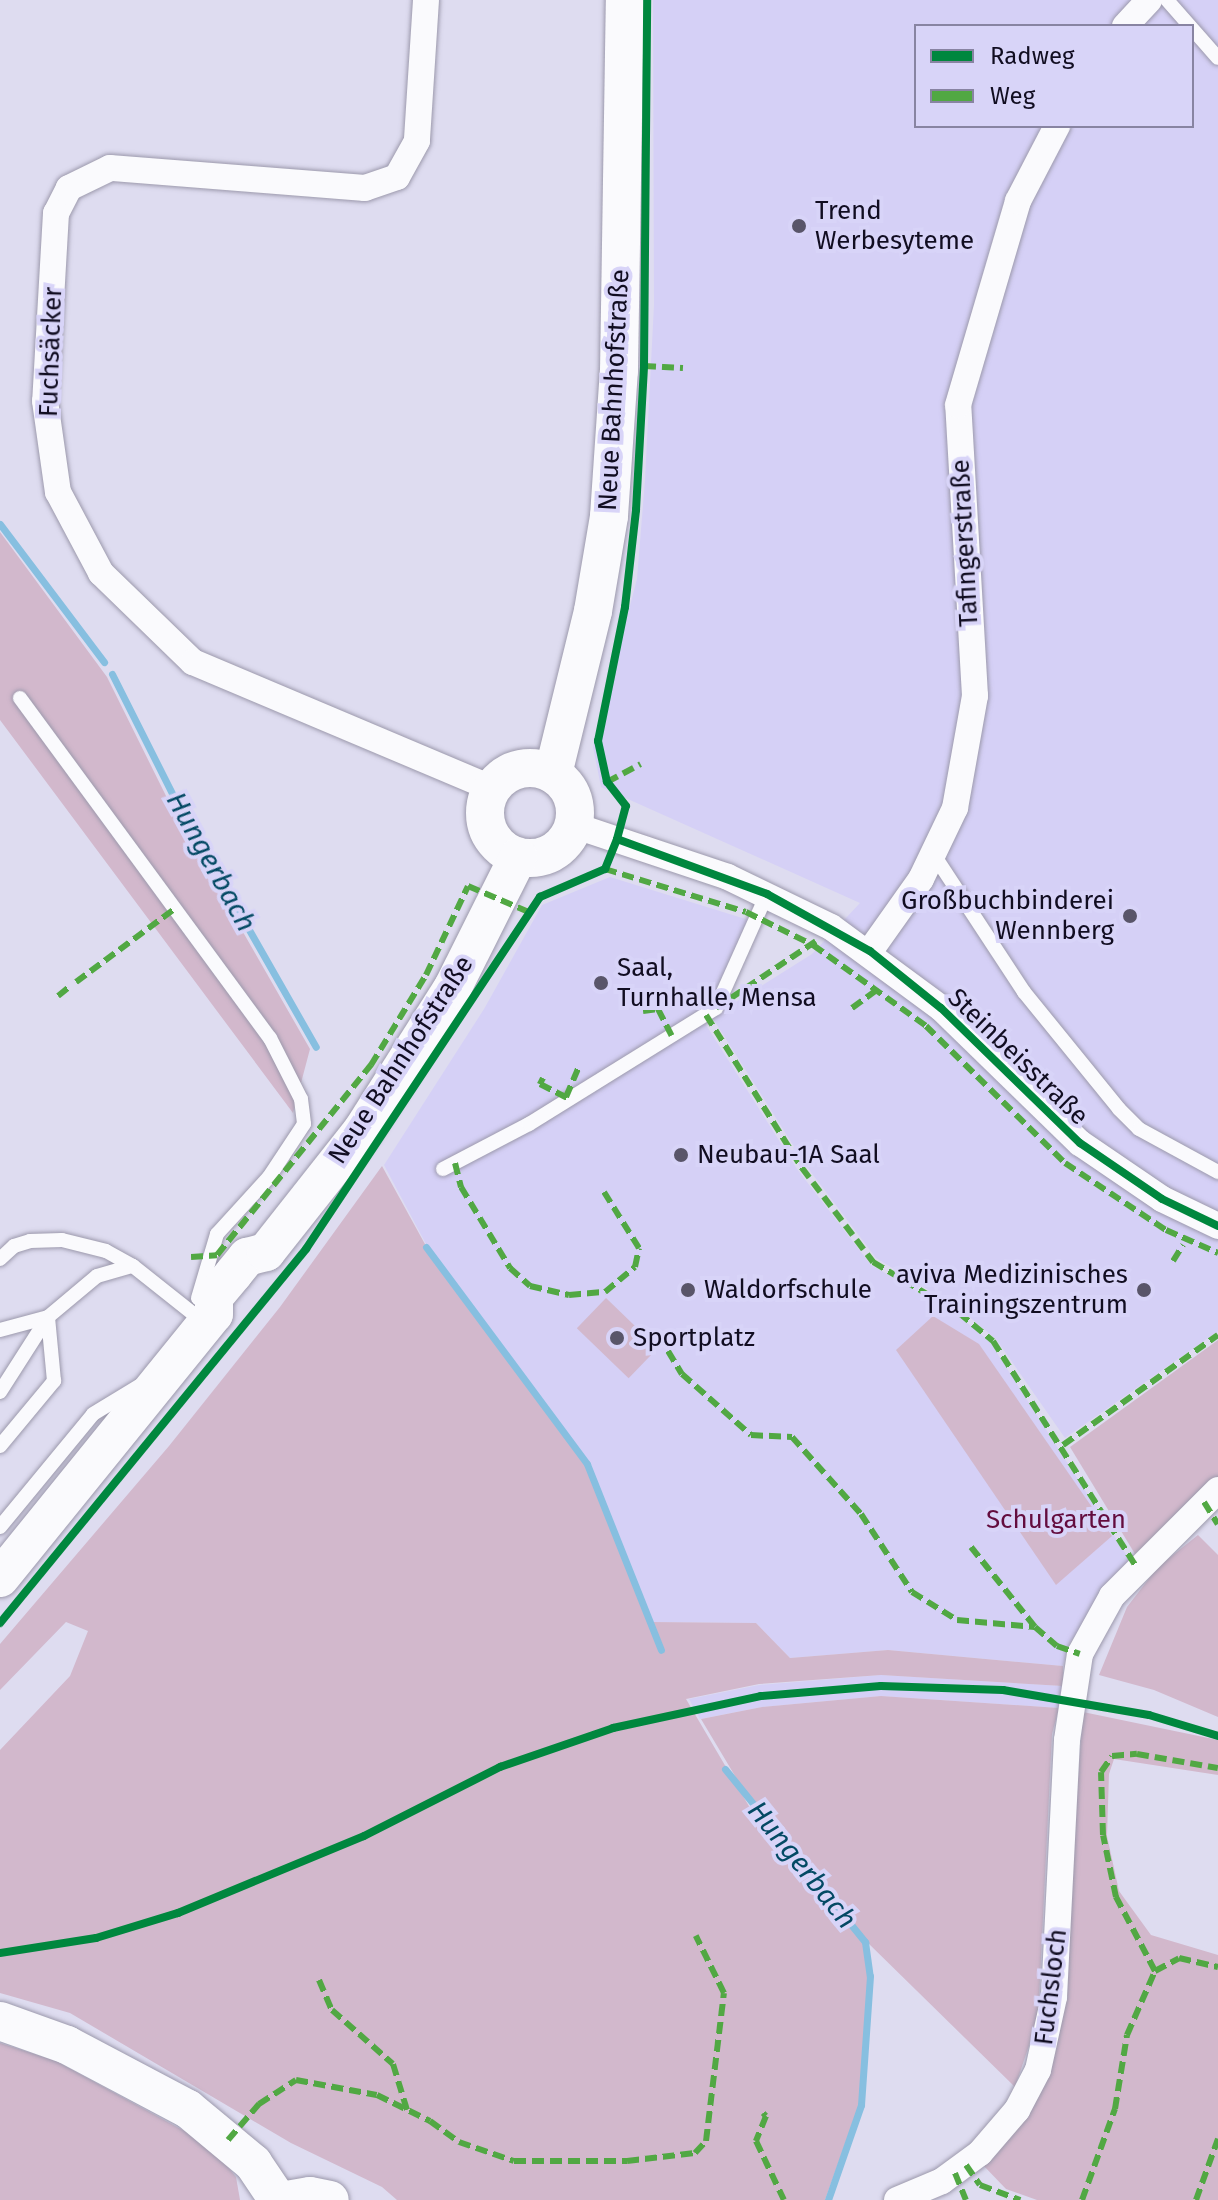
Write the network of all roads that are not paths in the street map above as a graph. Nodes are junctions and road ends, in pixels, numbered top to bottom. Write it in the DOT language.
graph roads {
  1 [pos="426,0"];
  2 [pos="625,0"];
  3 [pos="1149,0"];
  4 [pos="1167,0"];
  5 [pos="1127,24"];
  6 [pos="1188,24"];
  7 [pos="1194,31"];
  8 [pos="1218,58"];
  9 [pos="1056,128"];
  10 [pos="20,698"];
  11 [pos="553,774"];
  12 [pos="492,788"];
  13 [pos="573,825"];
  14 [pos="934,855"];
  15 [pos="518,857"];
  16 [pos="767,894"];
  17 [pos="870,951"];
  18 [pos="443,1169"];
  19 [pos="1218,1172"];
  20 [pos="1218,1226"];
  21 [pos="0,1259"];
  22 [pos="133,1266"];
  23 [pos="48,1317"];
  24 [pos="205,1317"];
  25 [pos="0,1330"];
  26 [pos="173,1365"];
  27 [pos="0,1392"];
  28 [pos="0,1446"];
  29 [pos="1218,1490"];
  30 [pos="0,1527"];
  31 [pos="0,1578"];
  32 [pos="0,2021"];
  33 [pos="278,2200"];
  34 [pos="287,2200"];
  35 [pos="330,2200"];
  36 [pos="897,2200"];
  1 -- 12 [label="street, Fuchsäcker"];
  2 -- 11 [label="main road, Neue Bahnhofstraße"];
  3 -- 5 [label="street"];
  4 -- 6 [label="lane"];
  7 -- 8 [label="lane"];
  9 -- 14 [label="street, Tafingerstraße"];
  10 -- 24 [label="lane"];
  11 -- 12 [label="main road"];
  11 -- 13 [label="main road"];
  12 -- 15 [label="main road"];
  13 -- 15 [label="main road"];
  13 -- 16 [label="street, Steinbeisstraße"];
  14 -- 17 [label="street, Tafingerstraße"];
  14 -- 19 [label="lane"];
  15 -- 24 [label="main road, Neue Bahnhofstraße"];
  16 -- 17 [label="street, Steinbeisstraße"];
  16 -- 18 [label="lane"];
  17 -- 20 [label="street, Steinbeisstraße"];
  21 -- 22 [label="lane"];
  22 -- 23 [label="lane"];
  22 -- 24 [label="lane"];
  23 -- 25 [label="lane"];
  23 -- 27 [label="lane"];
  23 -- 28 [label="lane"];
  24 -- 26 [label="main road, Neue Bahnhofstraße"];
  26 -- 30 [label="lane"];
  26 -- 31 [label="main road, Neue Bahnhofstraße"];
  29 -- 36 [label="street, Fuchsloch"];
  32 -- 33 [label="main road"];
  34 -- 35 [label="main road"];
}
